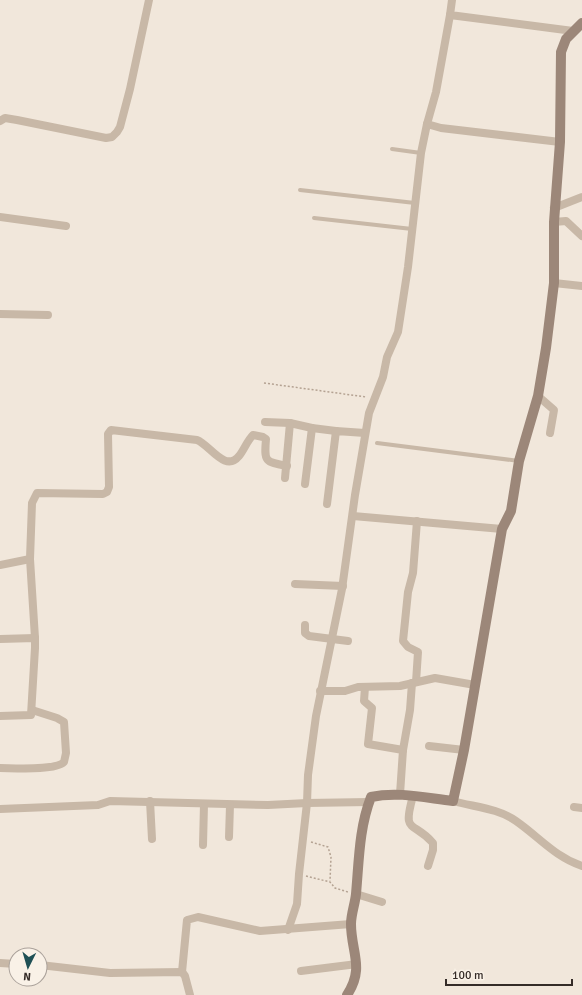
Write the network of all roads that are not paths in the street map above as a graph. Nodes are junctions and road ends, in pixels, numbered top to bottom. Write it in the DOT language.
graph roads {
  1 [pos="148,0"];
  2 [pos="452,0"];
  3 [pos="450,15"];
  4 [pos="582,23"];
  5 [pos="573,31"];
  6 [pos="0,122"];
  7 [pos="427,124"];
  8 [pos="560,142"];
  9 [pos="392,149"];
  10 [pos="421,153"];
  11 [pos="300,190"];
  12 [pos="582,197"];
  13 [pos="415,203"];
  14 [pos="554,208"];
  15 [pos="0,217"];
  16 [pos="314,218"];
  17 [pos="554,222"];
  18 [pos="66,226"];
  19 [pos="412,229"];
  20 [pos="582,236"];
  21 [pos="554,283"];
  22 [pos="582,286"];
  23 [pos="0,314"];
  24 [pos="48,315"];
  25 [pos="538,396"];
  26 [pos="265,422"];
  27 [pos="290,424"];
  28 [pos="312,428"];
  29 [pos="336,431"];
  30 [pos="365,433"];
  31 [pos="550,433"];
  32 [pos="377,443"];
  33 [pos="519,461"];
  34 [pos="286,466"];
  35 [pos="285,478"];
  36 [pos="305,484"];
  37 [pos="327,504"];
  38 [pos="353,516"];
  39 [pos="417,521"];
  40 [pos="502,529"];
  41 [pos="30,559"];
  42 [pos="0,565"];
  43 [pos="295,584"];
  44 [pos="343,586"];
  45 [pos="306,625"];
  46 [pos="35,638"];
  47 [pos="0,639"];
  48 [pos="331,640"];
  49 [pos="348,641"];
  50 [pos="414,682"];
  51 [pos="475,685"];
  52 [pos="365,686"];
  53 [pos="320,691"];
  54 [pos="32,710"];
  55 [pos="0,716"];
  56 [pos="429,746"];
  57 [pos="403,750"];
  58 [pos="464,750"];
  59 [pos="0,768"];
  60 [pos="400,794"];
  61 [pos="413,796"];
  62 [pos="150,801"];
  63 [pos="453,801"];
  64 [pos="369,802"];
  65 [pos="308,803"];
  66 [pos="204,804"];
  67 [pos="230,805"];
  68 [pos="0,809"];
  69 [pos="229,837"];
  70 [pos="152,839"];
  71 [pos="203,846"];
  72 [pos="428,866"];
  73 [pos="582,866"];
  74 [pos="356,894"];
  75 [pos="382,902"];
  76 [pos="351,924"];
  77 [pos="288,930"];
  78 [pos="357,964"];
  79 [pos="48,966"];
  80 [pos="300,971"];
  81 [pos="182,972"];
  82 [pos="190,995"];
  83 [pos="347,995"];
  1 -- 6 [label="street"];
  2 -- 3 [label="street"];
  3 -- 5 [label="street"];
  3 -- 7 [label="street"];
  4 -- 5 [label="street"];
  5 -- 8 [label="street"];
  7 -- 8 [label="street"];
  7 -- 10 [label="street"];
  8 -- 14 [label="street"];
  9 -- 10 [label="lane"];
  10 -- 13 [label="street"];
  11 -- 13 [label="lane"];
  12 -- 14 [label="street"];
  13 -- 19 [label="street"];
  14 -- 17 [label="street"];
  15 -- 18 [label="street"];
  16 -- 19 [label="lane"];
  17 -- 20 [label="street"];
  17 -- 21 [label="street"];
  19 -- 30 [label="street"];
  21 -- 22 [label="street"];
  21 -- 25 [label="street"];
  23 -- 24 [label="street"];
  25 -- 31 [label="street"];
  25 -- 33 [label="street"];
  26 -- 27 [label="street"];
  27 -- 28 [label="street"];
  27 -- 34 [label="street"];
  28 -- 29 [label="street"];
  28 -- 36 [label="street"];
  29 -- 30 [label="street"];
  29 -- 37 [label="street"];
  30 -- 38 [label="street"];
  32 -- 33 [label="lane"];
  33 -- 40 [label="street"];
  34 -- 35 [label="street"];
  34 -- 41 [label="street"];
  38 -- 39 [label="street"];
  38 -- 44 [label="street"];
  39 -- 40 [label="street"];
  39 -- 50 [label="street"];
  40 -- 51 [label="street"];
  41 -- 42 [label="street"];
  41 -- 46 [label="street"];
  43 -- 44 [label="street"];
  44 -- 48 [label="street"];
  45 -- 48 [label="street"];
  46 -- 47 [label="street"];
  46 -- 54 [label="street"];
  48 -- 49 [label="street"];
  48 -- 53 [label="street"];
  50 -- 51 [label="street"];
  50 -- 52 [label="street"];
  50 -- 57 [label="street"];
  51 -- 58 [label="street"];
  52 -- 53 [label="street"];
  52 -- 57 [label="street"];
  53 -- 65 [label="street"];
  54 -- 55 [label="street"];
  54 -- 59 [label="street"];
  56 -- 58 [label="street"];
  57 -- 60 [label="street"];
  58 -- 63 [label="street"];
  60 -- 61 [label="street"];
  60 -- 64 [label="street"];
  61 -- 63 [label="street"];
  61 -- 72 [label="street"];
  62 -- 66 [label="street"];
  62 -- 68 [label="street"];
  62 -- 70 [label="street"];
  63 -- 73 [label="street"];
  64 -- 65 [label="street"];
  64 -- 74 [label="street"];
  65 -- 67 [label="street"];
  65 -- 77 [label="street"];
  66 -- 67 [label="street"];
  66 -- 71 [label="street"];
  67 -- 69 [label="street"];
  74 -- 75 [label="street"];
  74 -- 76 [label="street"];
  76 -- 77 [label="street"];
  76 -- 78 [label="street"];
  77 -- 81 [label="street"];
  78 -- 80 [label="street"];
  78 -- 83 [label="street"];
  79 -- 81 [label="street"];
  81 -- 82 [label="street"];
}
